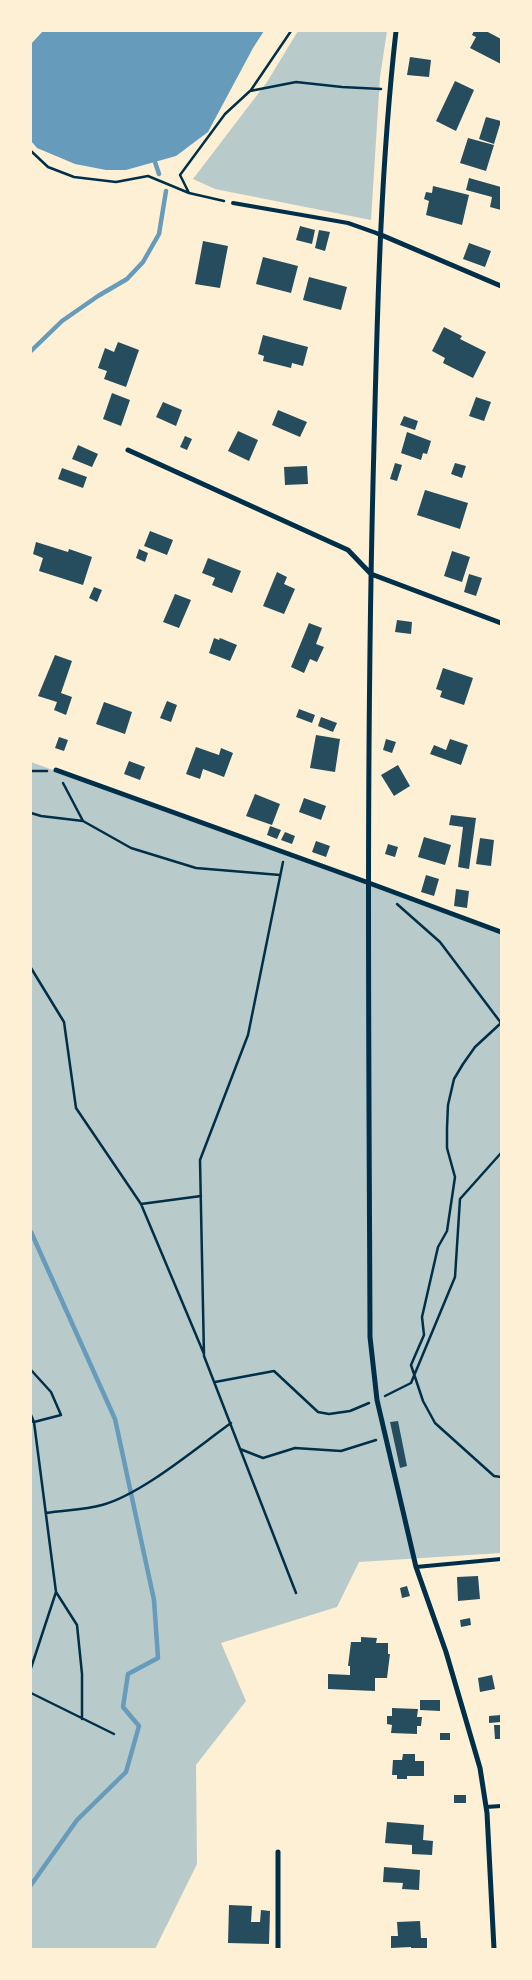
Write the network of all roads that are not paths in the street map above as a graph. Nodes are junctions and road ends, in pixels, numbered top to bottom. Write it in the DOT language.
graph roads {
  1 [pos="396,31"];
  2 [pos="233,203"];
  3 [pos="379,234"];
  4 [pos="501,286"];
  5 [pos="128,450"];
  6 [pos="371,574"];
  7 [pos="501,623"];
  8 [pos="56,770"];
  9 [pos="369,883"];
  10 [pos="501,932"];
  11 [pos="501,1559"];
  12 [pos="416,1567"];
  13 [pos="501,1806"];
  14 [pos="486,1807"];
  15 [pos="278,1852"];
  16 [pos="278,1949"];
  17 [pos="494,1949"];
  1 -- 3 [label="street"];
  2 -- 3 [label="lane"];
  3 -- 4 [label="street"];
  3 -- 6 [label="street"];
  5 -- 6 [label="street"];
  6 -- 7 [label="street"];
  6 -- 9 [label="street"];
  8 -- 9 [label="street"];
  9 -- 10 [label="street"];
  9 -- 12 [label="street"];
  11 -- 12 [label="lane"];
  12 -- 14 [label="street"];
  13 -- 14 [label="lane"];
  14 -- 17 [label="street"];
  15 -- 16 [label="street"];
}
